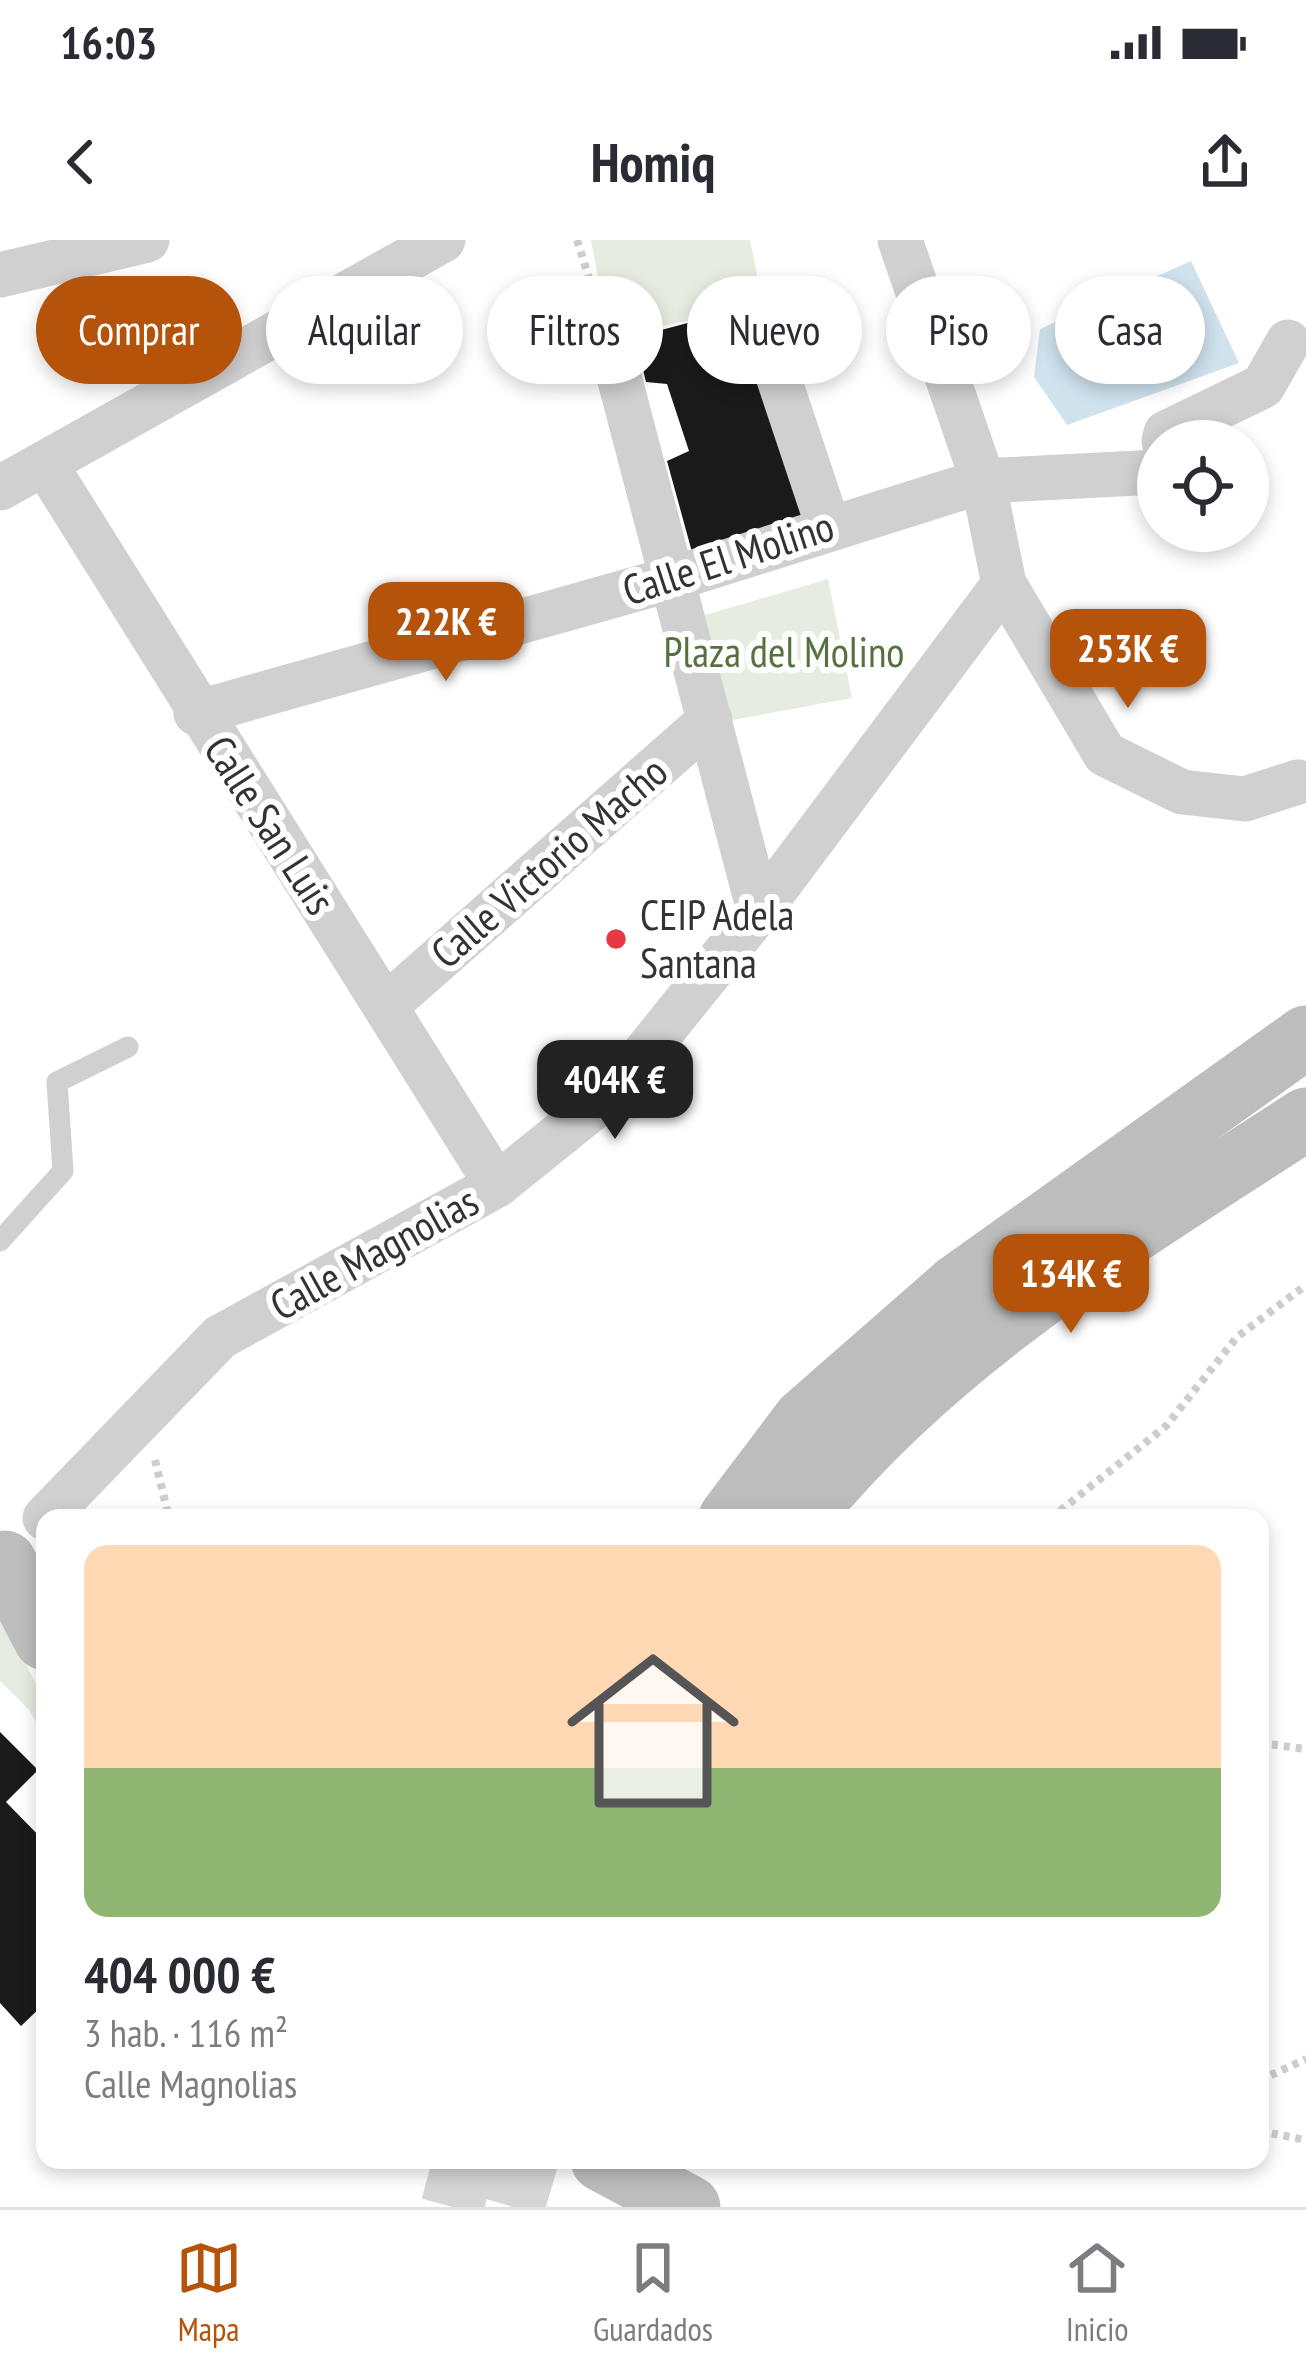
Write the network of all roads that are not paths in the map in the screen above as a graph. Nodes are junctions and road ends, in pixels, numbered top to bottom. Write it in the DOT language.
graph roads {
  1 [pos="146,240"];
  2 [pos="900,240"];
  3 [pos="437,242"];
  4 [pos="0,275"];
  5 [pos="1288,342"];
  6 [pos="621,384"];
  7 [pos="781,384"];
  8 [pos="1193,420"];
  9 [pos="45,464"];
  10 [pos="1137,473"];
  11 [pos="982,481"];
  12 [pos="0,488"];
  13 [pos="828,526"];
  14 [pos="675,578"];
  15 [pos="1004,584"];
  16 [pos="196,712"];
  17 [pos="710,720"];
  18 [pos="1298,782"];
  19 [pos="759,911"];
  20 [pos="388,1004"];
  21 [pos="1306,1037"];
  22 [pos="128,1047"];
  23 [pos="1306,1119"];
  24 [pos="497,1185"];
  25 [pos="0,1241"];
  26 [pos="53,1509"];
  27 [pos="737,1509"];
  28 [pos="808,1509"];
  29 [pos="19,1544"];
  30 [pos="36,1606"];
  31 [pos="619,2169"];
  32 [pos="689,2207"];
  1 -- 4 [label="street"];
  2 -- 11 [label="street"];
  3 -- 9 [label="street"];
  5 -- 8 [label="street"];
  6 -- 14 [label="street"];
  7 -- 13 [label="street"];
  9 -- 12 [label="street"];
  9 -- 16 [label="street, Calle San Luis"];
  10 -- 11 [label="street, Calle El Molino"];
  11 -- 13 [label="street, Calle El Molino"];
  11 -- 15 [label="street"];
  13 -- 14 [label="street, Calle El Molino"];
  14 -- 16 [label="street, Calle El Molino"];
  14 -- 17 [label="street"];
  15 -- 18 [label="street"];
  15 -- 19 [label="street, Calle Magnolias"];
  16 -- 20 [label="street, Calle San Luis"];
  17 -- 19 [label="street"];
  17 -- 20 [label="street, Calle Victorio Macho"];
  19 -- 24 [label="street, Calle Magnolias"];
  20 -- 24 [label="street, Calle San Luis"];
  21 -- 27 [label="main road"];
  22 -- 25 [label="lane"];
  23 -- 28 [label="main road"];
  24 -- 26 [label="street, Calle Magnolias"];
  29 -- 30 [label="main road"];
  31 -- 32 [label="main road"];
}
